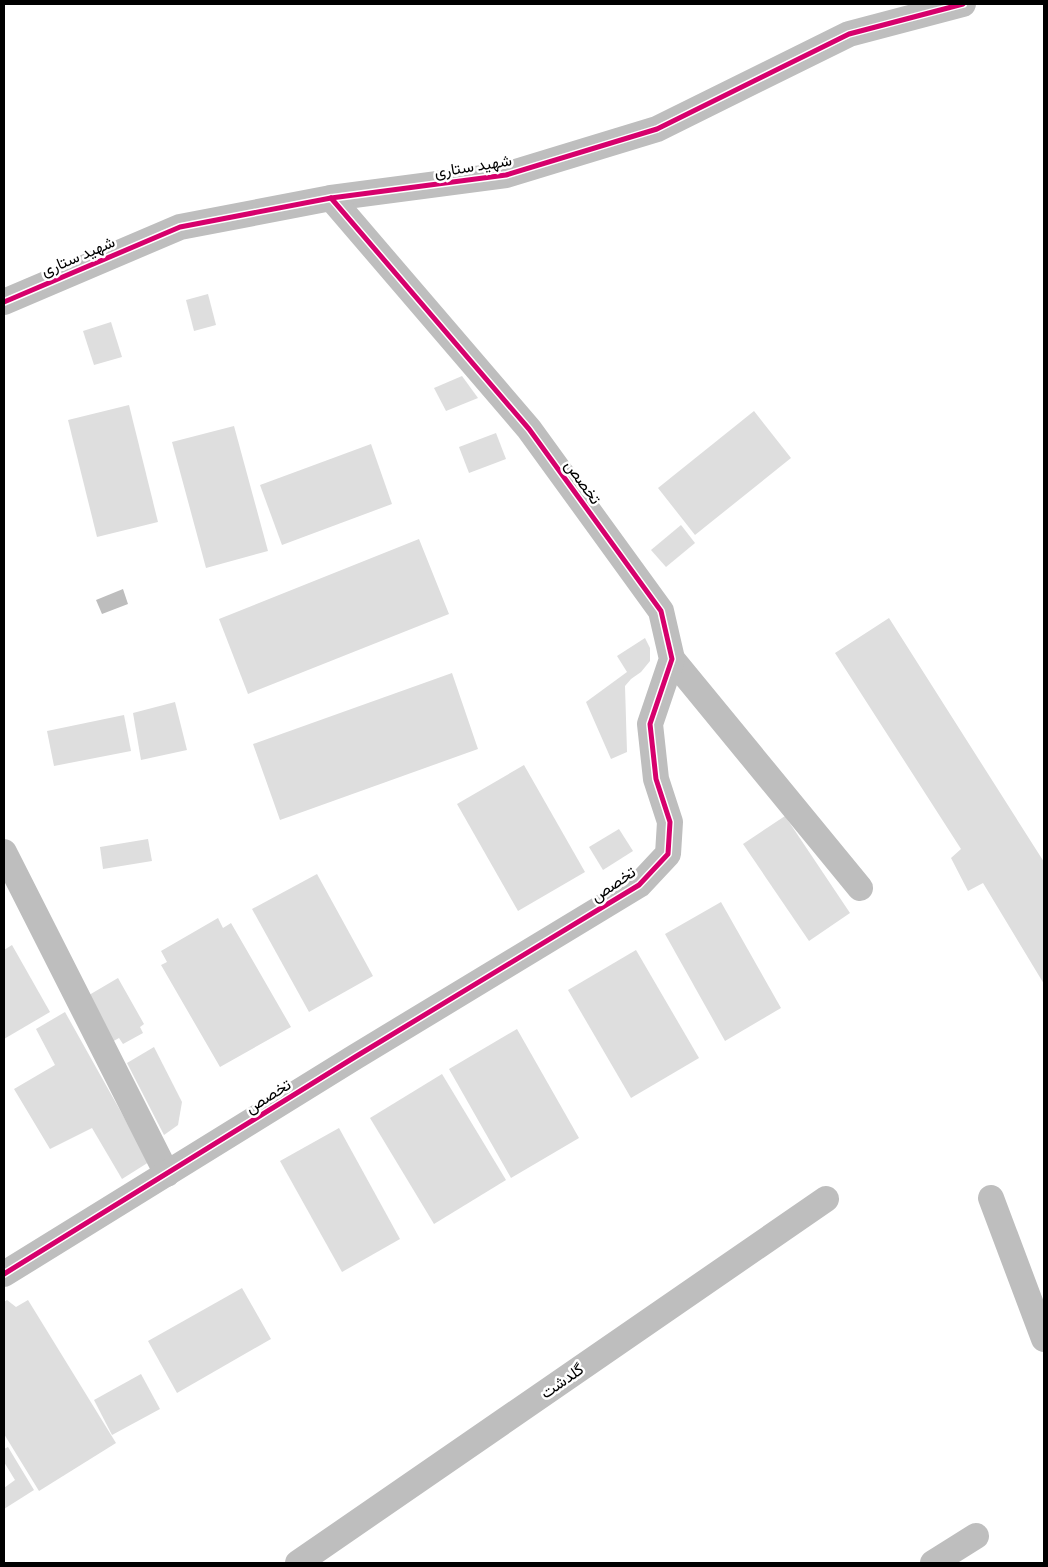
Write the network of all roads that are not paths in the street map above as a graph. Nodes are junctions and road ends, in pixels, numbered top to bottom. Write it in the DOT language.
graph roads {
  1 [pos="963,4"];
  2 [pos="331,198"];
  3 [pos="4,302"];
  4 [pos="672,659"];
  5 [pos="4,852"];
  6 [pos="860,888"];
  7 [pos="167,1174"];
  8 [pos="991,1198"];
  9 [pos="826,1199"];
  10 [pos="4,1274"];
  11 [pos="1044,1339"];
  12 [pos="976,1536"];
  13 [pos="298,1563"];
  14 [pos="933,1563"];
  1 -- 2 [label="street, شهید ستاری"];
  2 -- 3 [label="street, شهید ستاری"];
  2 -- 4 [label="street, تخصص"];
  4 -- 6 [label="street"];
  4 -- 7 [label="street, تخصص"];
  5 -- 7 [label="street"];
  7 -- 10 [label="street, تخصص"];
  8 -- 11 [label="street"];
  9 -- 13 [label="street, گلدشت"];
  12 -- 14 [label="street"];
}
